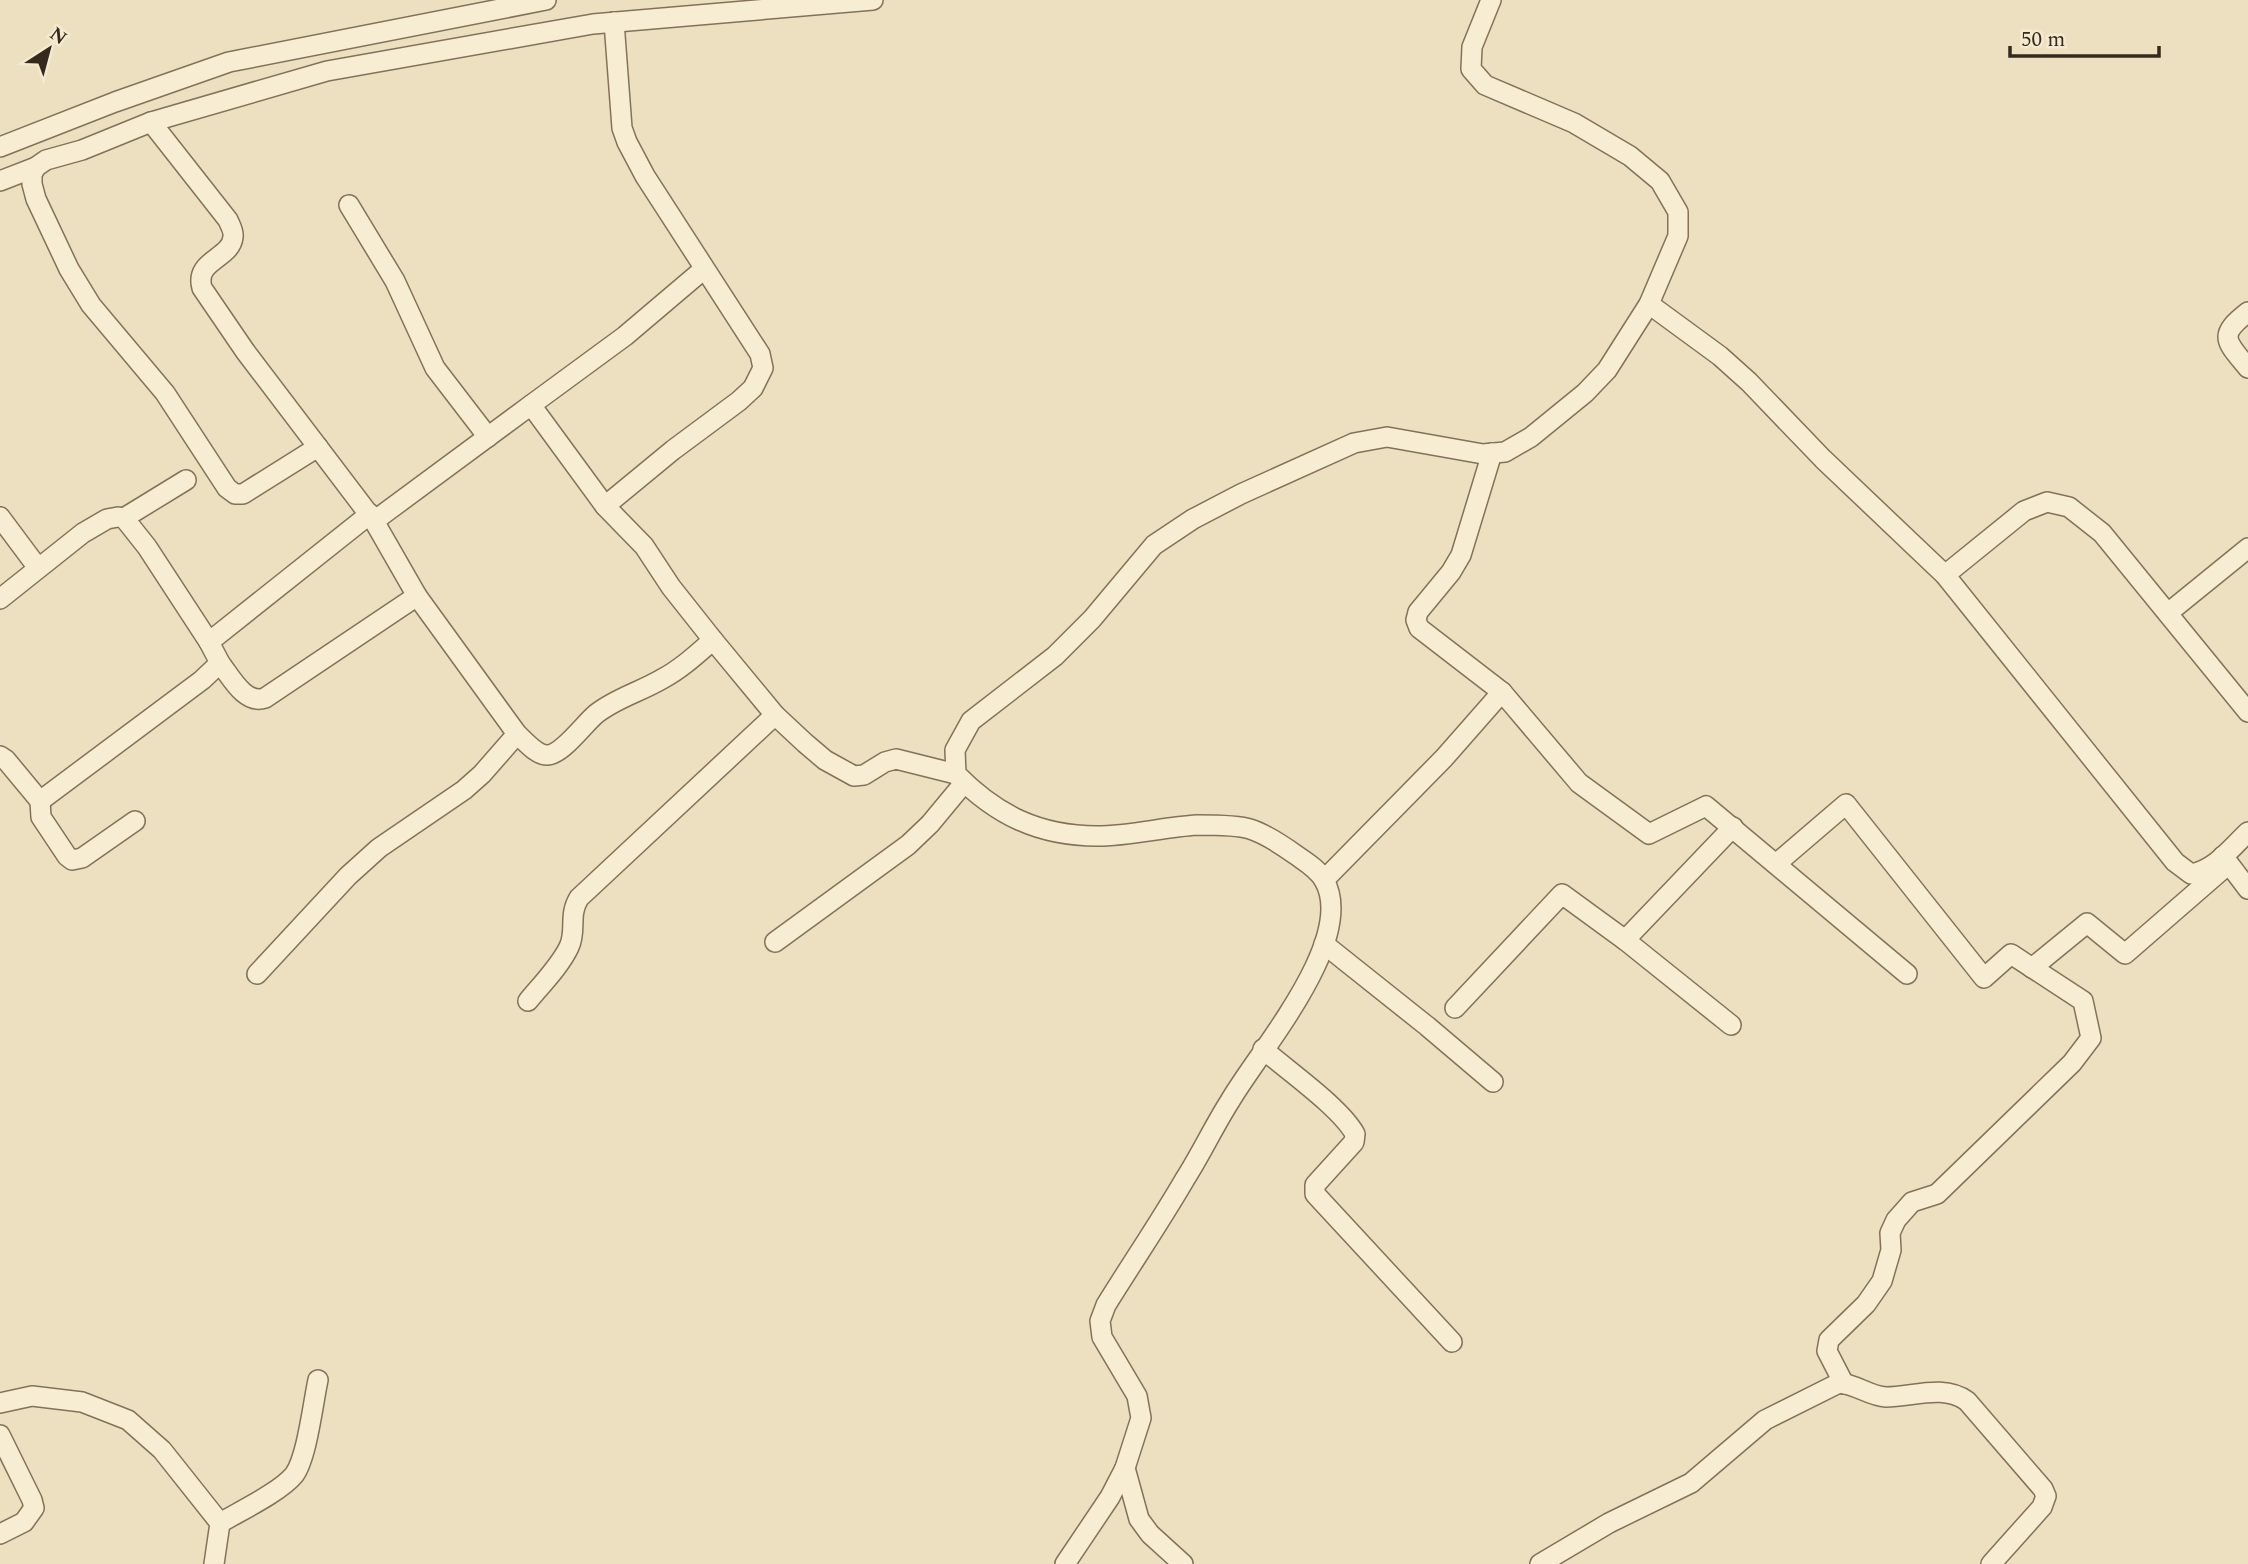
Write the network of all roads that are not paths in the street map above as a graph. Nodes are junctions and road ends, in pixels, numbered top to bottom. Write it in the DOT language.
graph roads {
  1 [pos="546,0"];
  2 [pos="873,0"];
  3 [pos="1491,0"];
  4 [pos="614,22"];
  5 [pos="151,122"];
  6 [pos="0,147"];
  7 [pos="36,167"];
  8 [pos="0,181"];
  9 [pos="349,205"];
  10 [pos="705,269"];
  11 [pos="1648,304"];
  12 [pos="2248,312"];
  13 [pos="2248,368"];
  14 [pos="531,405"];
  15 [pos="488,437"];
  16 [pos="318,447"];
  17 [pos="1492,453"];
  18 [pos="186,480"];
  19 [pos="605,506"];
  20 [pos="0,517"];
  21 [pos="372,517"];
  22 [pos="124,518"];
  23 [pos="2248,548"];
  24 [pos="38,568"];
  25 [pos="1945,575"];
  26 [pos="417,596"];
  27 [pos="0,599"];
  28 [pos="2168,613"];
  29 [pos="713,640"];
  30 [pos="209,642"];
  31 [pos="220,663"];
  32 [pos="1502,692"];
  33 [pos="2248,712"];
  34 [pos="775,716"];
  35 [pos="517,734"];
  36 [pos="0,756"];
  37 [pos="960,778"];
  38 [pos="40,801"];
  39 [pos="135,821"];
  40 [pos="1733,827"];
  41 [pos="2248,832"];
  42 [pos="2226,860"];
  43 [pos="1776,864"];
  44 [pos="1324,880"];
  45 [pos="2248,889"];
  46 [pos="1625,940"];
  47 [pos="775,942"];
  48 [pos="1324,944"];
  49 [pos="2032,968"];
  50 [pos="257,974"];
  51 [pos="1907,974"];
  52 [pos="528,1001"];
  53 [pos="1455,1008"];
  54 [pos="1731,1025"];
  55 [pos="1263,1049"];
  56 [pos="1493,1082"];
  57 [pos="1452,1342"];
  58 [pos="318,1380"];
  59 [pos="1844,1384"];
  60 [pos="0,1403"];
  61 [pos="0,1435"];
  62 [pos="1125,1468"];
  63 [pos="220,1522"];
  64 [pos="0,1534"];
  65 [pos="215,1564"];
  66 [pos="1065,1564"];
  67 [pos="1183,1564"];
  68 [pos="1540,1564"];
  69 [pos="1991,1564"];
  1 -- 6 [label="street"];
  2 -- 4 [label="street"];
  3 -- 11 [label="street"];
  4 -- 5 [label="street"];
  4 -- 10 [label="street"];
  5 -- 7 [label="street"];
  5 -- 16 [label="street"];
  7 -- 8 [label="street"];
  7 -- 16 [label="street"];
  9 -- 15 [label="street"];
  10 -- 14 [label="street"];
  10 -- 19 [label="street"];
  11 -- 17 [label="street"];
  11 -- 25 [label="street"];
  12 -- 13 [label="street"];
  14 -- 15 [label="street"];
  14 -- 19 [label="street"];
  15 -- 21 [label="street"];
  16 -- 21 [label="street"];
  17 -- 32 [label="street"];
  17 -- 37 [label="street"];
  18 -- 22 [label="street"];
  19 -- 29 [label="street"];
  20 -- 24 [label="street"];
  21 -- 26 [label="street"];
  21 -- 30 [label="street"];
  22 -- 24 [label="street"];
  22 -- 30 [label="street"];
  23 -- 28 [label="street"];
  24 -- 27 [label="street"];
  25 -- 28 [label="street"];
  25 -- 42 [label="street"];
  26 -- 31 [label="street"];
  26 -- 35 [label="street"];
  28 -- 33 [label="street"];
  29 -- 34 [label="street"];
  29 -- 35 [label="street"];
  30 -- 31 [label="street"];
  31 -- 38 [label="street"];
  32 -- 40 [label="street"];
  32 -- 44 [label="street"];
  34 -- 37 [label="street"];
  34 -- 52 [label="street"];
  35 -- 50 [label="street"];
  36 -- 38 [label="street"];
  37 -- 44 [label="street"];
  37 -- 47 [label="street"];
  38 -- 39 [label="street"];
  40 -- 43 [label="street"];
  40 -- 46 [label="street"];
  41 -- 42 [label="street"];
  42 -- 45 [label="street"];
  42 -- 49 [label="street"];
  43 -- 49 [label="street"];
  43 -- 51 [label="street"];
  44 -- 48 [label="street"];
  46 -- 53 [label="street"];
  46 -- 54 [label="street"];
  48 -- 55 [label="street"];
  48 -- 56 [label="street"];
  49 -- 59 [label="street"];
  55 -- 57 [label="street"];
  55 -- 62 [label="street"];
  58 -- 63 [label="street"];
  59 -- 68 [label="street"];
  59 -- 69 [label="street"];
  60 -- 63 [label="street"];
  61 -- 64 [label="street"];
  62 -- 66 [label="street"];
  62 -- 67 [label="street"];
  63 -- 65 [label="street"];
}
